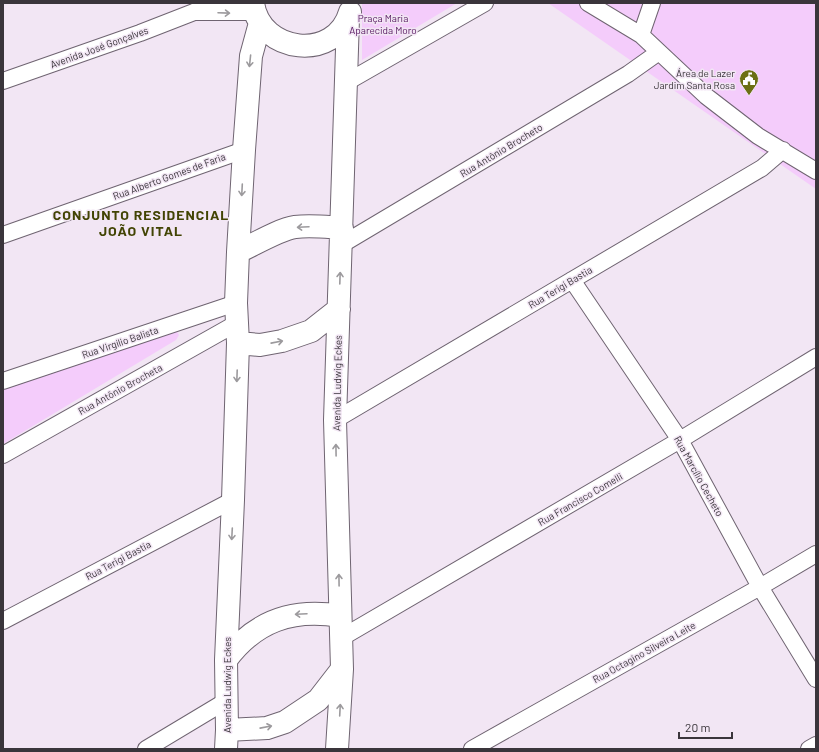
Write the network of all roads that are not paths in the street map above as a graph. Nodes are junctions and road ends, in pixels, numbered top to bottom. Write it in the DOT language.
graph roads {
  1 [pos="210,3"];
  2 [pos="485,3"];
  3 [pos="588,3"];
  4 [pos="652,3"];
  5 [pos="350,10"];
  6 [pos="194,12"];
  7 [pos="256,13"];
  8 [pos="641,35"];
  9 [pos="659,52"];
  10 [pos="3,81"];
  11 [pos="347,82"];
  12 [pos="244,150"];
  13 [pos="783,150"];
  14 [pos="816,171"];
  15 [pos="3,235"];
  16 [pos="341,237"];
  17 [pos="238,252"];
  18 [pos="572,280"];
  19 [pos="339,309"];
  20 [pos="237,323"];
  21 [pos="816,357"];
  22 [pos="3,381"];
  23 [pos="335,420"];
  24 [pos="680,440"];
  25 [pos="3,455"];
  26 [pos="234,500"];
  27 [pos="816,554"];
  28 [pos="760,587"];
  29 [pos="340,616"];
  30 [pos="3,621"];
  31 [pos="341,638"];
  32 [pos="226,660"];
  33 [pos="342,669"];
  34 [pos="816,679"];
  35 [pos="226,701"];
  36 [pos="227,740"];
  37 [pos="816,745"];
  38 [pos="146,749"];
  39 [pos="337,749"];
  40 [pos="472,749"];
  41 [pos="809,749"];
  1 -- 6 [label="street, Avenida José Gonçalves"];
  2 -- 11 [label="street"];
  3 -- 8 [label="street"];
  4 -- 8 [label="street"];
  5 -- 7 [label="main road"];
  5 -- 11 [label="main road, Avenida Ludwig Eckes"];
  6 -- 7 [label="street, Avenida José Gonçalves, one-way"];
  6 -- 10 [label="street, Avenida José Gonçalves"];
  7 -- 12 [label="main road, Avenida Ludwig Eckes, one-way"];
  8 -- 9 [label="street"];
  9 -- 13 [label="street"];
  9 -- 16 [label="street, Rua Antônio Brocheto"];
  11 -- 16 [label="main road, Avenida Ludwig Eckes"];
  12 -- 15 [label="street, Rua Alberto Gomes de Faria"];
  12 -- 17 [label="main road, Avenida Ludwig Eckes, one-way"];
  13 -- 14 [label="street"];
  13 -- 18 [label="street, Rua Terigi Bastia"];
  16 -- 17 [label="main road, one-way"];
  19 -- 16 [label="main road, Avenida Ludwig Eckes, one-way"];
  17 -- 20 [label="main road, Avenida Ludwig Eckes"];
  18 -- 23 [label="street, Rua Terigi Bastia"];
  18 -- 24 [label="street, Rua Marcílio Cecheto"];
  20 -- 19 [label="main road, one-way"];
  19 -- 23 [label="main road, Avenida Ludwig Eckes"];
  20 -- 22 [label="street, Rua Virgílio Balista"];
  20 -- 25 [label="street, Rua Antônio Brocheta"];
  20 -- 26 [label="main road, Avenida Ludwig Eckes, one-way"];
  21 -- 24 [label="street, Rua Francisco Comelli"];
  29 -- 23 [label="main road, Avenida Ludwig Eckes, one-way"];
  24 -- 28 [label="street, Rua Marcílio Cecheto"];
  24 -- 31 [label="street, Rua Francisco Comelli"];
  26 -- 30 [label="street, Rua Terigi Bastia"];
  26 -- 32 [label="main road, Avenida Ludwig Eckes, one-way"];
  27 -- 28 [label="street, Rua Octagino Silveira Leite"];
  28 -- 34 [label="street, Rua Marcílio Cecheto"];
  28 -- 40 [label="street, Rua Octagino Silveira Leite"];
  29 -- 31 [label="main road, Avenida Ludwig Eckes"];
  29 -- 32 [label="main road, one-way"];
  31 -- 33 [label="main road, Avenida Ludwig Eckes"];
  32 -- 35 [label="main road, Avenida Ludwig Eckes"];
  36 -- 33 [label="main road, one-way"];
  39 -- 33 [label="main road, Avenida Ludwig Eckes, one-way"];
  35 -- 36 [label="main road, Avenida Ludwig Eckes"];
  35 -- 38 [label="street"];
  37 -- 41 [label="street"];
}
